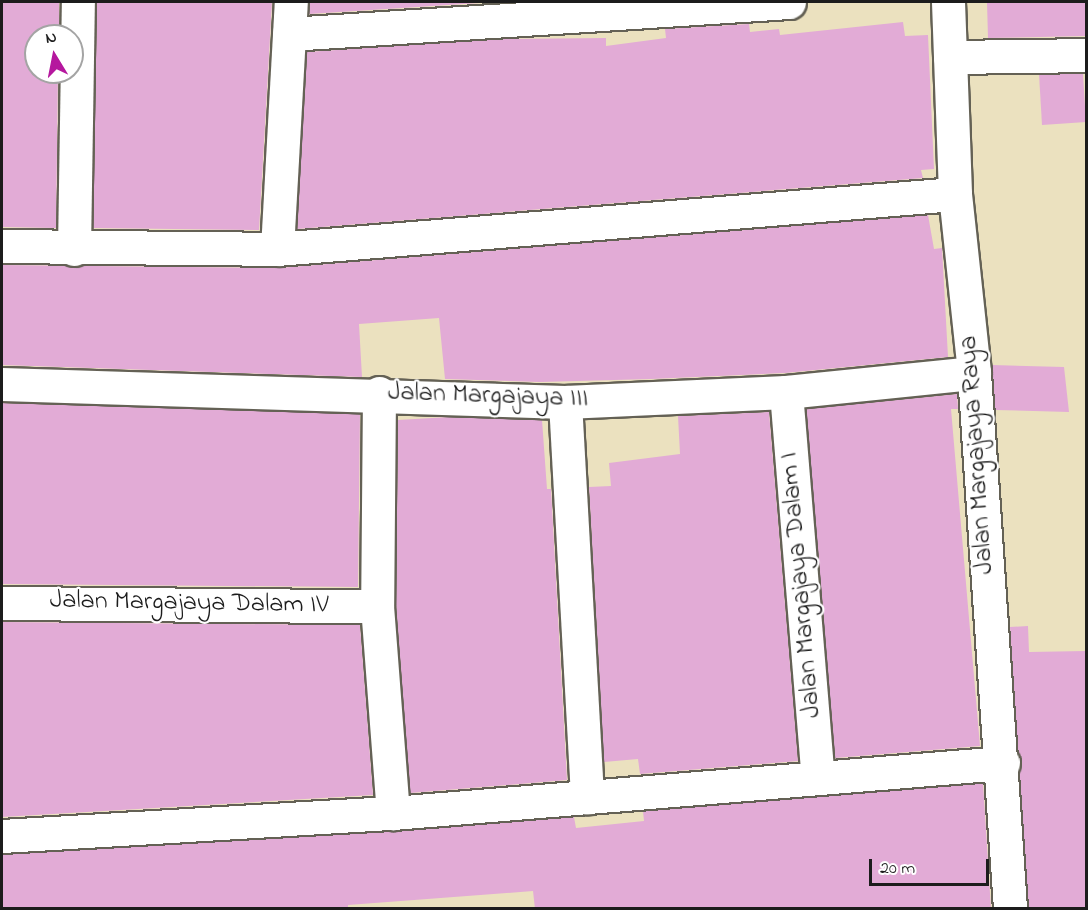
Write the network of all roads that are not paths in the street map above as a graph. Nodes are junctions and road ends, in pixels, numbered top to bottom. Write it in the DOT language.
graph roads {
  1 [pos="78,2"];
  2 [pos="291,2"];
  3 [pos="789,2"];
  4 [pos="948,2"];
  5 [pos="290,34"];
  6 [pos="1086,55"];
  7 [pos="950,57"];
  8 [pos="955,194"];
  9 [pos="2,246"];
  10 [pos="74,249"];
  11 [pos="277,249"];
  12 [pos="974,373"];
  13 [pos="2,384"];
  14 [pos="786,392"];
  15 [pos="378,393"];
  16 [pos="565,402"];
  17 [pos="2,603"];
  18 [pos="377,606"];
  19 [pos="1003,763"];
  20 [pos="818,778"];
  21 [pos="587,797"];
  22 [pos="393,813"];
  23 [pos="2,836"];
  24 [pos="1011,909"];
  1 -- 10 [label="street"];
  2 -- 5 [label="street"];
  3 -- 5 [label="street"];
  4 -- 7 [label="street, Jalan Margajaya Raya"];
  5 -- 11 [label="street"];
  6 -- 7 [label="street"];
  7 -- 8 [label="street, Jalan Margajaya Raya"];
  8 -- 11 [label="street"];
  8 -- 12 [label="street, Jalan Margajaya Raya"];
  9 -- 10 [label="street"];
  10 -- 11 [label="street"];
  12 -- 14 [label="street, Jalan Margajaya III"];
  12 -- 19 [label="street, Jalan Margajaya Raya"];
  13 -- 15 [label="street, Jalan Margajaya III"];
  14 -- 16 [label="street, Jalan Margajaya III"];
  14 -- 20 [label="street, Jalan Margajaya Dalam I"];
  15 -- 16 [label="street, Jalan Margajaya III"];
  15 -- 18 [label="street"];
  16 -- 21 [label="street"];
  17 -- 18 [label="street, Jalan Margajaya Dalam IV"];
  18 -- 22 [label="street"];
  19 -- 20 [label="street"];
  19 -- 24 [label="street, Jalan Margajaya Raya"];
  20 -- 21 [label="street"];
  21 -- 22 [label="street"];
  22 -- 23 [label="street"];
}
